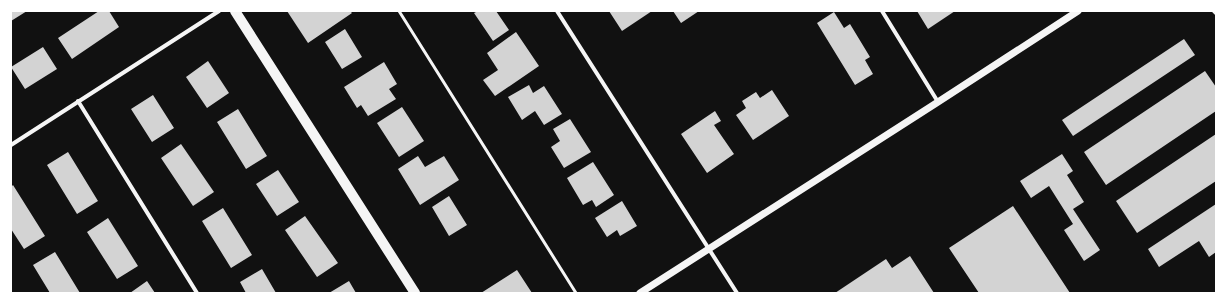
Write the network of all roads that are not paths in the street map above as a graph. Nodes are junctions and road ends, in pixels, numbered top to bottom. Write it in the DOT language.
graph roads {
  1 [pos="219,11"];
  2 [pos="235,11"];
  3 [pos="399,11"];
  4 [pos="557,11"];
  5 [pos="882,11"];
  6 [pos="1078,11"];
  7 [pos="78,101"];
  8 [pos="938,102"];
  9 [pos="11,145"];
  10 [pos="709,249"];
  11 [pos="197,293"];
  12 [pos="415,293"];
  13 [pos="576,293"];
  14 [pos="640,293"];
  15 [pos="737,293"];
  1 -- 7 [label="street"];
  2 -- 12 [label="main road"];
  3 -- 13 [label="lane"];
  4 -- 10 [label="street"];
  5 -- 8 [label="street"];
  6 -- 8 [label="street"];
  7 -- 9 [label="street"];
  7 -- 11 [label="street"];
  8 -- 10 [label="street"];
  10 -- 14 [label="street"];
  10 -- 15 [label="street"];
}
